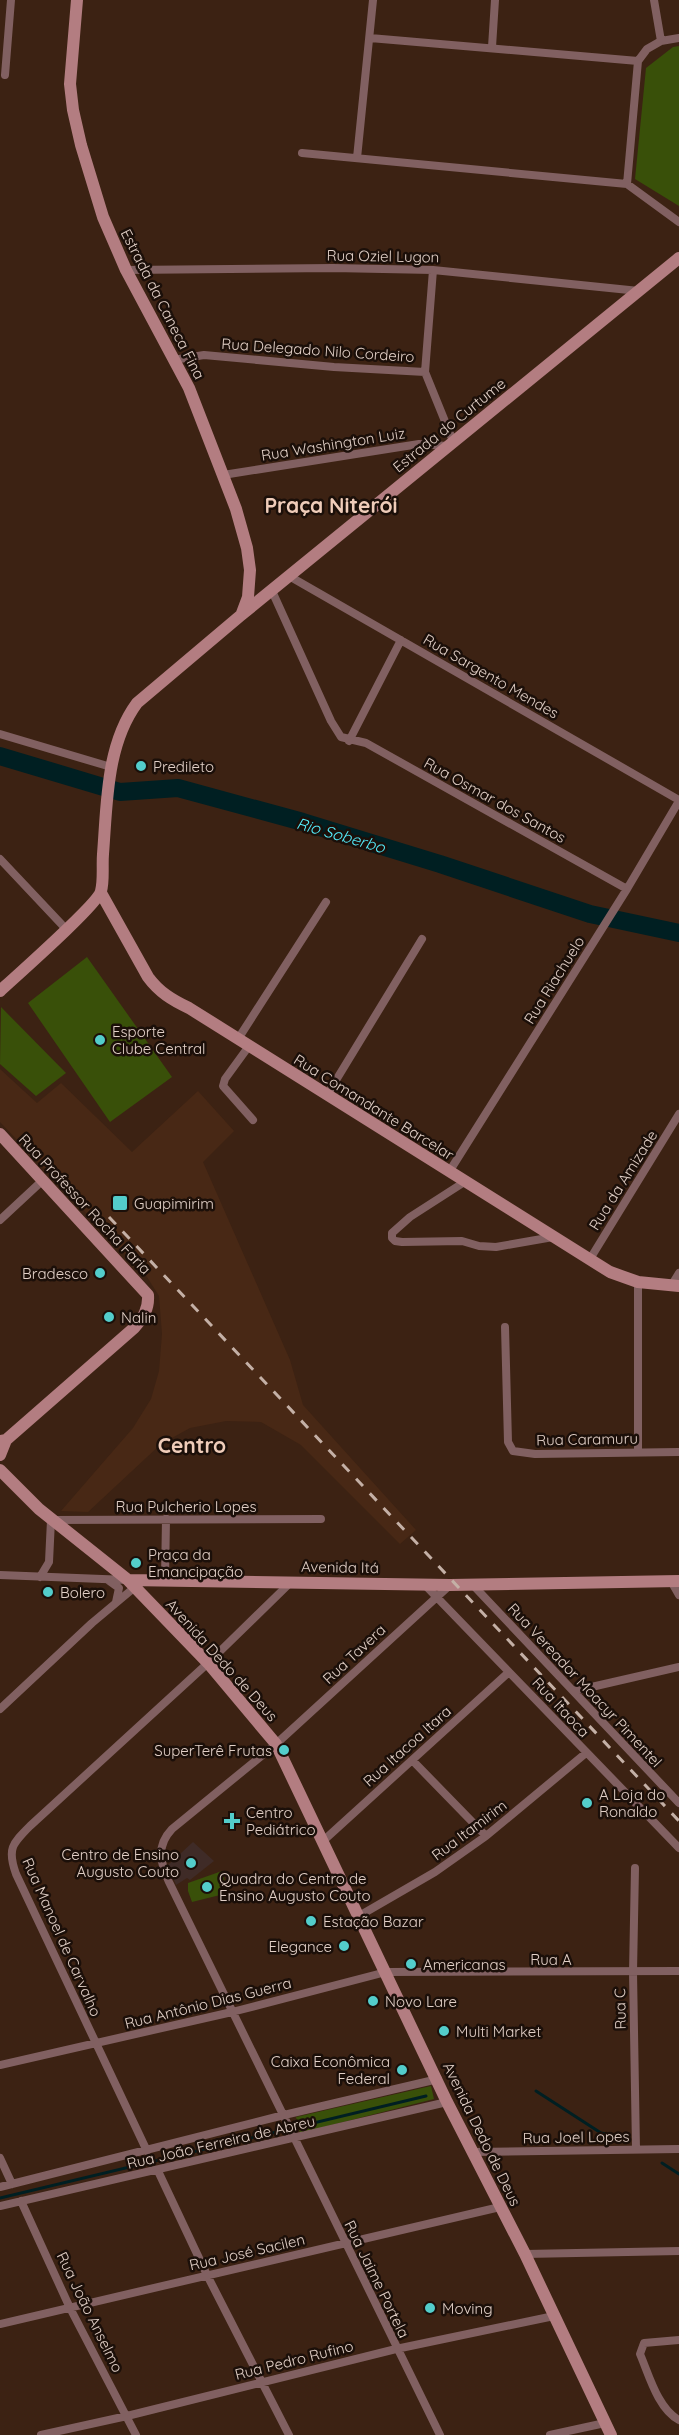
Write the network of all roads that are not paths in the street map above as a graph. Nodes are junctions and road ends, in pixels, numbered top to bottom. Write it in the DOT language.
graph roads {
  1 [pos="11,0"];
  2 [pos="77,0"];
  3 [pos="373,0"];
  4 [pos="495,0"];
  5 [pos="654,0"];
  6 [pos="370,38"];
  7 [pos="679,38"];
  8 [pos="661,41"];
  9 [pos="492,47"];
  10 [pos="638,61"];
  11 [pos="5,75"];
  12 [pos="302,153"];
  13 [pos="357,158"];
  14 [pos="627,184"];
  15 [pos="679,222"];
  16 [pos="679,258"];
  17 [pos="126,270"];
  18 [pos="433,270"];
  19 [pos="639,291"];
  20 [pos="173,360"];
  21 [pos="425,372"];
  22 [pos="450,443"];
  23 [pos="223,475"];
  24 [pos="289,576"];
  25 [pos="272,591"];
  26 [pos="253,599"];
  27 [pos="401,640"];
  28 [pos="0,735"];
  29 [pos="349,741"];
  30 [pos="111,774"];
  31 [pos="679,801"];
  32 [pos="0,859"];
  33 [pos="627,890"];
  34 [pos="101,893"];
  35 [pos="326,902"];
  36 [pos="66,929"];
  37 [pos="422,939"];
  38 [pos="0,991"];
  39 [pos="244,1042"];
  40 [pos="327,1095"];
  41 [pos="679,1114"];
  42 [pos="253,1120"];
  43 [pos="0,1134"];
  44 [pos="449,1172"];
  45 [pos="43,1180"];
  46 [pos="466,1181"];
  47 [pos="0,1220"];
  48 [pos="553,1237"];
  49 [pos="590,1259"];
  50 [pos="679,1273"];
  51 [pos="638,1282"];
  52 [pos="675,1286"];
  53 [pos="505,1327"];
  54 [pos="3,1441"];
  55 [pos="638,1451"];
  56 [pos="679,1452"];
  57 [pos="0,1455"];
  58 [pos="0,1470"];
  59 [pos="166,1519"];
  60 [pos="321,1519"];
  61 [pos="51,1520"];
  62 [pos="49,1562"];
  63 [pos="0,1575"];
  64 [pos="40,1577"];
  65 [pos="60,1578"];
  66 [pos="108,1579"];
  67 [pos="165,1579"];
  68 [pos="675,1581"];
  69 [pos="292,1582"];
  70 [pos="131,1583"];
  71 [pos="423,1584"];
  72 [pos="472,1584"];
  73 [pos="450,1585"];
  74 [pos="679,1595"];
  75 [pos="436,1597"];
  76 [pos="116,1602"];
  77 [pos="208,1663"];
  78 [pos="679,1667"];
  79 [pos="509,1672"];
  80 [pos="574,1691"];
  81 [pos="0,1709"];
  82 [pos="276,1744"];
  83 [pos="586,1753"];
  84 [pos="412,1760"];
  85 [pos="679,1803"];
  86 [pos="486,1836"];
  87 [pos="323,1841"];
  88 [pos="679,1848"];
  89 [pos="635,1868"];
  90 [pos="359,1916"];
  91 [pos="679,1971"];
  92 [pos="386,1972"];
  93 [pos="633,1972"];
  94 [pos="232,2012"];
  95 [pos="95,2044"];
  96 [pos="0,2065"];
  97 [pos="438,2079"];
  98 [pos="447,2102"];
  99 [pos="285,2117"];
  100 [pos="294,2136"];
  101 [pos="636,2149"];
  102 [pos="679,2149"];
  103 [pos="147,2151"];
  104 [pos="473,2152"];
  105 [pos="0,2158"];
  106 [pos="158,2171"];
  107 [pos="12,2184"];
  108 [pos="0,2187"];
  109 [pos="21,2200"];
  110 [pos="0,2206"];
  111 [pos="501,2207"];
  112 [pos="344,2242"];
  113 [pos="679,2251"];
  114 [pos="525,2254"];
  115 [pos="207,2275"];
  116 [pos="70,2308"];
  117 [pos="554,2316"];
  118 [pos="0,2324"];
  119 [pos="679,2340"];
  120 [pos="396,2349"];
  121 [pos="262,2382"];
  122 [pos="127,2416"];
  123 [pos="679,2420"];
  124 [pos="605,2423"];
  125 [pos="41,2435"];
  126 [pos="136,2435"];
  127 [pos="289,2435"];
  128 [pos="440,2435"];
  129 [pos="550,2435"];
  130 [pos="611,2435"];
  1 -- 11 [label="street"];
  2 -- 17 [label="street, Estrada da Caneca Fina"];
  3 -- 6 [label="street"];
  4 -- 9 [label="street"];
  5 -- 8 [label="street"];
  6 -- 9 [label="street"];
  6 -- 13 [label="street"];
  7 -- 8 [label="street"];
  8 -- 10 [label="street"];
  9 -- 10 [label="street"];
  10 -- 14 [label="street"];
  12 -- 13 [label="street"];
  13 -- 14 [label="street"];
  14 -- 15 [label="street"];
  16 -- 19 [label="street, Estrada do Curtume"];
  17 -- 18 [label="street, Rua Oziel Lugon"];
  17 -- 20 [label="street, Estrada da Caneca Fina"];
  18 -- 19 [label="street, Rua Oziel Lugon"];
  18 -- 21 [label="street"];
  19 -- 22 [label="street, Estrada do Curtume"];
  20 -- 21 [label="street, Rua Delegado Nilo Cordeiro"];
  20 -- 23 [label="street, Estrada da Caneca Fina"];
  21 -- 22 [label="street"];
  22 -- 23 [label="street, Rua Washington Luiz"];
  22 -- 24 [label="street, Estrada do Curtume"];
  23 -- 26 [label="street, Estrada da Caneca Fina"];
  24 -- 25 [label="street, Estrada do Curtume"];
  24 -- 27 [label="street, Rua Sargento Mendes"];
  25 -- 26 [label="street, Estrada do Curtume"];
  25 -- 29 [label="street"];
  26 -- 30 [label="street, Estrada da Caneca Fina"];
  27 -- 29 [label="street"];
  27 -- 31 [label="street, Rua Sargento Mendes"];
  28 -- 30 [label="street"];
  29 -- 33 [label="street, Rua Osmar dos Santos"];
  30 -- 34 [label="street"];
  31 -- 33 [label="street, Rua Riachuelo"];
  32 -- 36 [label="street"];
  33 -- 44 [label="street, Rua Riachuelo"];
  34 -- 36 [label="street"];
  34 -- 39 [label="street, Rua Comandante Barcelar"];
  35 -- 39 [label="street"];
  36 -- 38 [label="street"];
  37 -- 40 [label="street"];
  39 -- 40 [label="street, Rua Comandante Barcelar"];
  39 -- 42 [label="street"];
  40 -- 44 [label="street, Rua Comandante Barcelar"];
  41 -- 49 [label="street, Rua da Amizade"];
  43 -- 45 [label="street, Rua Professor Rocha Faria"];
  44 -- 46 [label="street, Rua Comandante Barcelar"];
  45 -- 47 [label="street"];
  45 -- 54 [label="street, Rua Professor Rocha Faria"];
  46 -- 48 [label="street, Rua Comandante Barcelar"];
  46 -- 48 [label="street"];
  48 -- 49 [label="street, Rua Comandante Barcelar"];
  49 -- 51 [label="street, Rua Comandante Barcelar"];
  50 -- 52 [label="street"];
  51 -- 52 [label="street, Rua Comandante Barcelar"];
  51 -- 55 [label="street"];
  53 -- 55 [label="street, Rua Caramuru"];
  54 -- 57 [label="street"];
  55 -- 56 [label="street, Rua Caramuru"];
  58 -- 61 [label="street, Avenida Dedo de Deus"];
  59 -- 60 [label="street, Rua Pulcherio Lopes"];
  59 -- 61 [label="street, Rua Pulcherio Lopes"];
  59 -- 67 [label="street"];
  61 -- 62 [label="street"];
  61 -- 70 [label="street, Avenida Dedo de Deus"];
  62 -- 64 [label="street"];
  62 -- 65 [label="street"];
  63 -- 64 [label="street, Avenida Itá"];
  64 -- 65 [label="street, Avenida Itá"];
  65 -- 66 [label="street, Avenida Itá"];
  66 -- 70 [label="street, Avenida Itá"];
  66 -- 76 [label="street"];
  67 -- 69 [label="street, Avenida Itá"];
  67 -- 70 [label="street, Avenida Itá"];
  68 -- 72 [label="street, Avenida Itá"];
  68 -- 74 [label="street"];
  69 -- 71 [label="street, Avenida Itá"];
  69 -- 77 [label="street"];
  70 -- 76 [label="street"];
  70 -- 77 [label="street, Avenida Dedo de Deus"];
  71 -- 73 [label="street, Avenida Itá"];
  71 -- 75 [label="street, Rua Itaoca"];
  72 -- 73 [label="street, Avenida Itá"];
  72 -- 80 [label="street, Rua Vereador Moacyr Pimentel"];
  73 -- 75 [label="street, Rua Tavera"];
  75 -- 79 [label="street, Rua Itaoca"];
  75 -- 82 [label="street, Rua Tavera"];
  76 -- 81 [label="street"];
  77 -- 82 [label="street, Avenida Dedo de Deus"];
  77 -- 95 [label="street, Rua Manoel de Carvalho"];
  78 -- 80 [label="street"];
  79 -- 83 [label="street, Rua Itaoca"];
  79 -- 84 [label="street, Rua Itacoa Itara"];
  80 -- 85 [label="street, Rua Vereador Moacyr Pimentel"];
  82 -- 87 [label="street, Avenida Dedo de Deus"];
  82 -- 94 [label="street, Rua Tavera"];
  83 -- 86 [label="street, Rua Itamirim"];
  83 -- 88 [label="street, Rua Itaoca"];
  84 -- 86 [label="street"];
  84 -- 87 [label="street, Rua Itacoa Itara"];
  86 -- 90 [label="street, Rua Itamirim"];
  87 -- 90 [label="street, Avenida Dedo de Deus"];
  89 -- 93 [label="street, Rua C"];
  90 -- 92 [label="street, Avenida Dedo de Deus"];
  91 -- 93 [label="street, Rua A"];
  92 -- 93 [label="street, Rua A"];
  92 -- 94 [label="street, Rua Antônio Dias Guerra"];
  92 -- 97 [label="street, Avenida Dedo de Deus"];
  93 -- 101 [label="street, Rua C"];
  94 -- 95 [label="street, Rua Antônio Dias Guerra"];
  94 -- 99 [label="street, Rua Jaime Portela"];
  95 -- 96 [label="street, Rua Antônio Dias Guerra"];
  95 -- 103 [label="street, Rua Manoel de Carvalho"];
  97 -- 98 [label="street, Avenida Dedo de Deus"];
  97 -- 99 [label="street, Rua João Ferreira de Abreu"];
  98 -- 100 [label="street, Rua João Ferreira de Abreu"];
  98 -- 104 [label="street, Avenida Dedo de Deus"];
  99 -- 100 [label="street, Rua Jaime Portela"];
  99 -- 103 [label="street, Rua João Ferreira de Abreu"];
  100 -- 106 [label="street, Rua João Ferreira de Abreu"];
  100 -- 112 [label="street, Rua Jaime Portela"];
  101 -- 102 [label="street, Rua Joel Lopes"];
  101 -- 104 [label="street, Rua Joel Lopes"];
  103 -- 107 [label="street, Rua João Ferreira de Abreu"];
  104 -- 111 [label="street, Avenida Dedo de Deus"];
  105 -- 107 [label="street"];
  106 -- 109 [label="street, Rua João Ferreira de Abreu"];
  106 -- 115 [label="street"];
  107 -- 108 [label="street, Rua João Ferreira de Abreu"];
  109 -- 110 [label="street, Rua João Ferreira de Abreu"];
  109 -- 116 [label="street, Rua João Anselmo"];
  111 -- 112 [label="street, Rua José Sacilen"];
  111 -- 114 [label="street, Avenida Dedo de Deus"];
  112 -- 115 [label="street, Rua José Sacilen"];
  112 -- 120 [label="street, Rua Jaime Portela"];
  113 -- 114 [label="street"];
  114 -- 117 [label="street, Avenida Dedo de Deus"];
  115 -- 116 [label="street, Rua José Sacilen"];
  115 -- 121 [label="street"];
  116 -- 118 [label="street, Rua José Sacilen"];
  116 -- 122 [label="street, Rua João Anselmo"];
  117 -- 120 [label="street, Rua Pedro Rufino"];
  117 -- 124 [label="street, Avenida Dedo de Deus"];
  119 -- 123 [label="street"];
  120 -- 121 [label="street, Rua Pedro Rufino"];
  120 -- 128 [label="street, Rua Jaime Portela"];
  121 -- 122 [label="street, Rua Pedro Rufino"];
  121 -- 127 [label="street"];
  122 -- 125 [label="street, Rua Pedro Rufino"];
  122 -- 126 [label="street, Rua João Anselmo"];
  124 -- 129 [label="street"];
  124 -- 130 [label="street, Avenida Dedo de Deus"];
}
